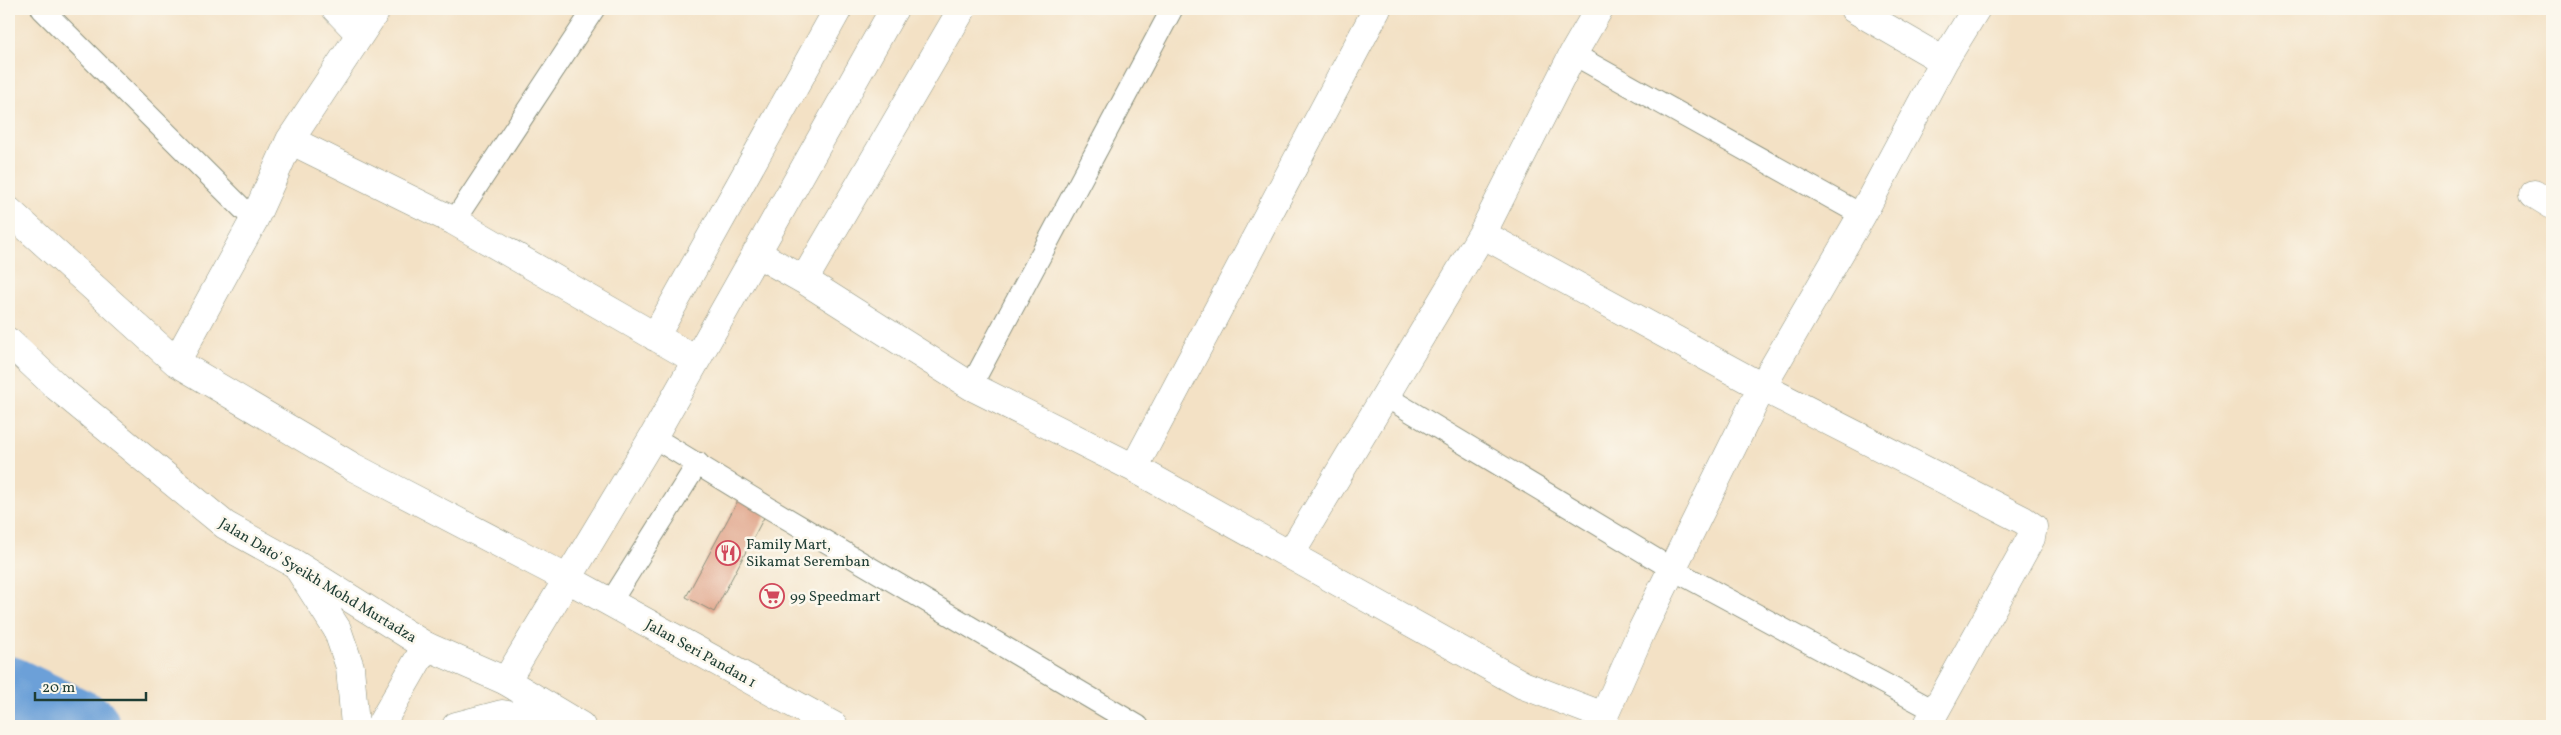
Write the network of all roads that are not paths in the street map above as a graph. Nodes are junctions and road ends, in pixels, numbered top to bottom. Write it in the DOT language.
graph roads {
  1 [pos="42,9"];
  2 [pos="336,9"];
  3 [pos="377,9"];
  4 [pos="594,9"];
  5 [pos="838,9"];
  6 [pos="894,9"];
  7 [pos="962,9"];
  8 [pos="1172,9"];
  9 [pos="1377,9"];
  10 [pos="1599,9"];
  11 [pos="1854,9"];
  12 [pos="1976,9"];
  13 [pos="360,34"];
  14 [pos="1573,54"];
  15 [pos="1944,61"];
  16 [pos="290,140"];
  17 [pos="9,210"];
  18 [pos="1862,215"];
  19 [pos="254,220"];
  20 [pos="454,221"];
  21 [pos="1482,234"];
  22 [pos="756,253"];
  23 [pos="804,280"];
  24 [pos="655,337"];
  25 [pos="9,342"];
  26 [pos="696,360"];
  27 [pos="176,362"];
  28 [pos="971,386"];
  29 [pos="1762,387"];
  30 [pos="1385,396"];
  31 [pos="653,437"];
  32 [pos="698,463"];
  33 [pos="1134,468"];
  34 [pos="1290,555"];
  35 [pos="297,565"];
  36 [pos="1672,569"];
  37 [pos="568,579"];
  38 [pos="610,602"];
  39 [pos="426,646"];
  40 [pos="506,681"];
  41 [pos="1931,719"];
  42 [pos="1607,723"];
  43 [pos="355,726"];
  44 [pos="380,726"];
  45 [pos="456,726"];
  46 [pos="575,726"];
  47 [pos="580,726"];
  48 [pos="834,726"];
  49 [pos="1138,726"];
  1 -- 19 [label="lane"];
  2 -- 13 [label="street"];
  3 -- 13 [label="street"];
  4 -- 20 [label="lane"];
  5 -- 24 [label="street"];
  6 -- 22 [label="street"];
  7 -- 23 [label="street"];
  8 -- 28 [label="lane"];
  9 -- 33 [label="street"];
  10 -- 14 [label="street"];
  11 -- 15 [label="street"];
  12 -- 15 [label="street"];
  13 -- 16 [label="street"];
  14 -- 18 [label="lane"];
  14 -- 21 [label="street"];
  15 -- 18 [label="street"];
  16 -- 19 [label="street"];
  16 -- 20 [label="street"];
  17 -- 27 [label="street, Jalan Seri Pandan 1"];
  18 -- 29 [label="street"];
  19 -- 27 [label="street"];
  20 -- 24 [label="street"];
  21 -- 29 [label="street"];
  21 -- 30 [label="street"];
  22 -- 23 [label="street"];
  22 -- 26 [label="street"];
  23 -- 28 [label="street"];
  24 -- 26 [label="street"];
  25 -- 35 [label="street, Jalan Dato' Syeikh Mohd Murtadza"];
  26 -- 31 [label="street"];
  27 -- 37 [label="street, Jalan Seri Pandan 1"];
  28 -- 33 [label="street"];
  29 -- 36 [label="street"];
  29 -- 41 [label="street"];
  30 -- 34 [label="street"];
  30 -- 36 [label="lane"];
  31 -- 32 [label="lane"];
  31 -- 37 [label="street"];
  32 -- 38 [label="lane"];
  32 -- 49 [label="lane"];
  33 -- 34 [label="street"];
  34 -- 42 [label="street"];
  35 -- 39 [label="street, Jalan Dato' Syeikh Mohd Murtadza"];
  35 -- 43 [label="street"];
  36 -- 41 [label="lane"];
  36 -- 42 [label="street"];
  37 -- 38 [label="street, Jalan Seri Pandan 1"];
  37 -- 40 [label="street"];
  38 -- 48 [label="street, Jalan Seri Pandan 1"];
  39 -- 40 [label="street, Jalan Dato' Syeikh Mohd Murtadza"];
  39 -- 44 [label="street"];
  40 -- 47 [label="street, Jalan Dato' Syeikh Mohd Murtadza"];
  45 -- 46 [label="street"];
}
